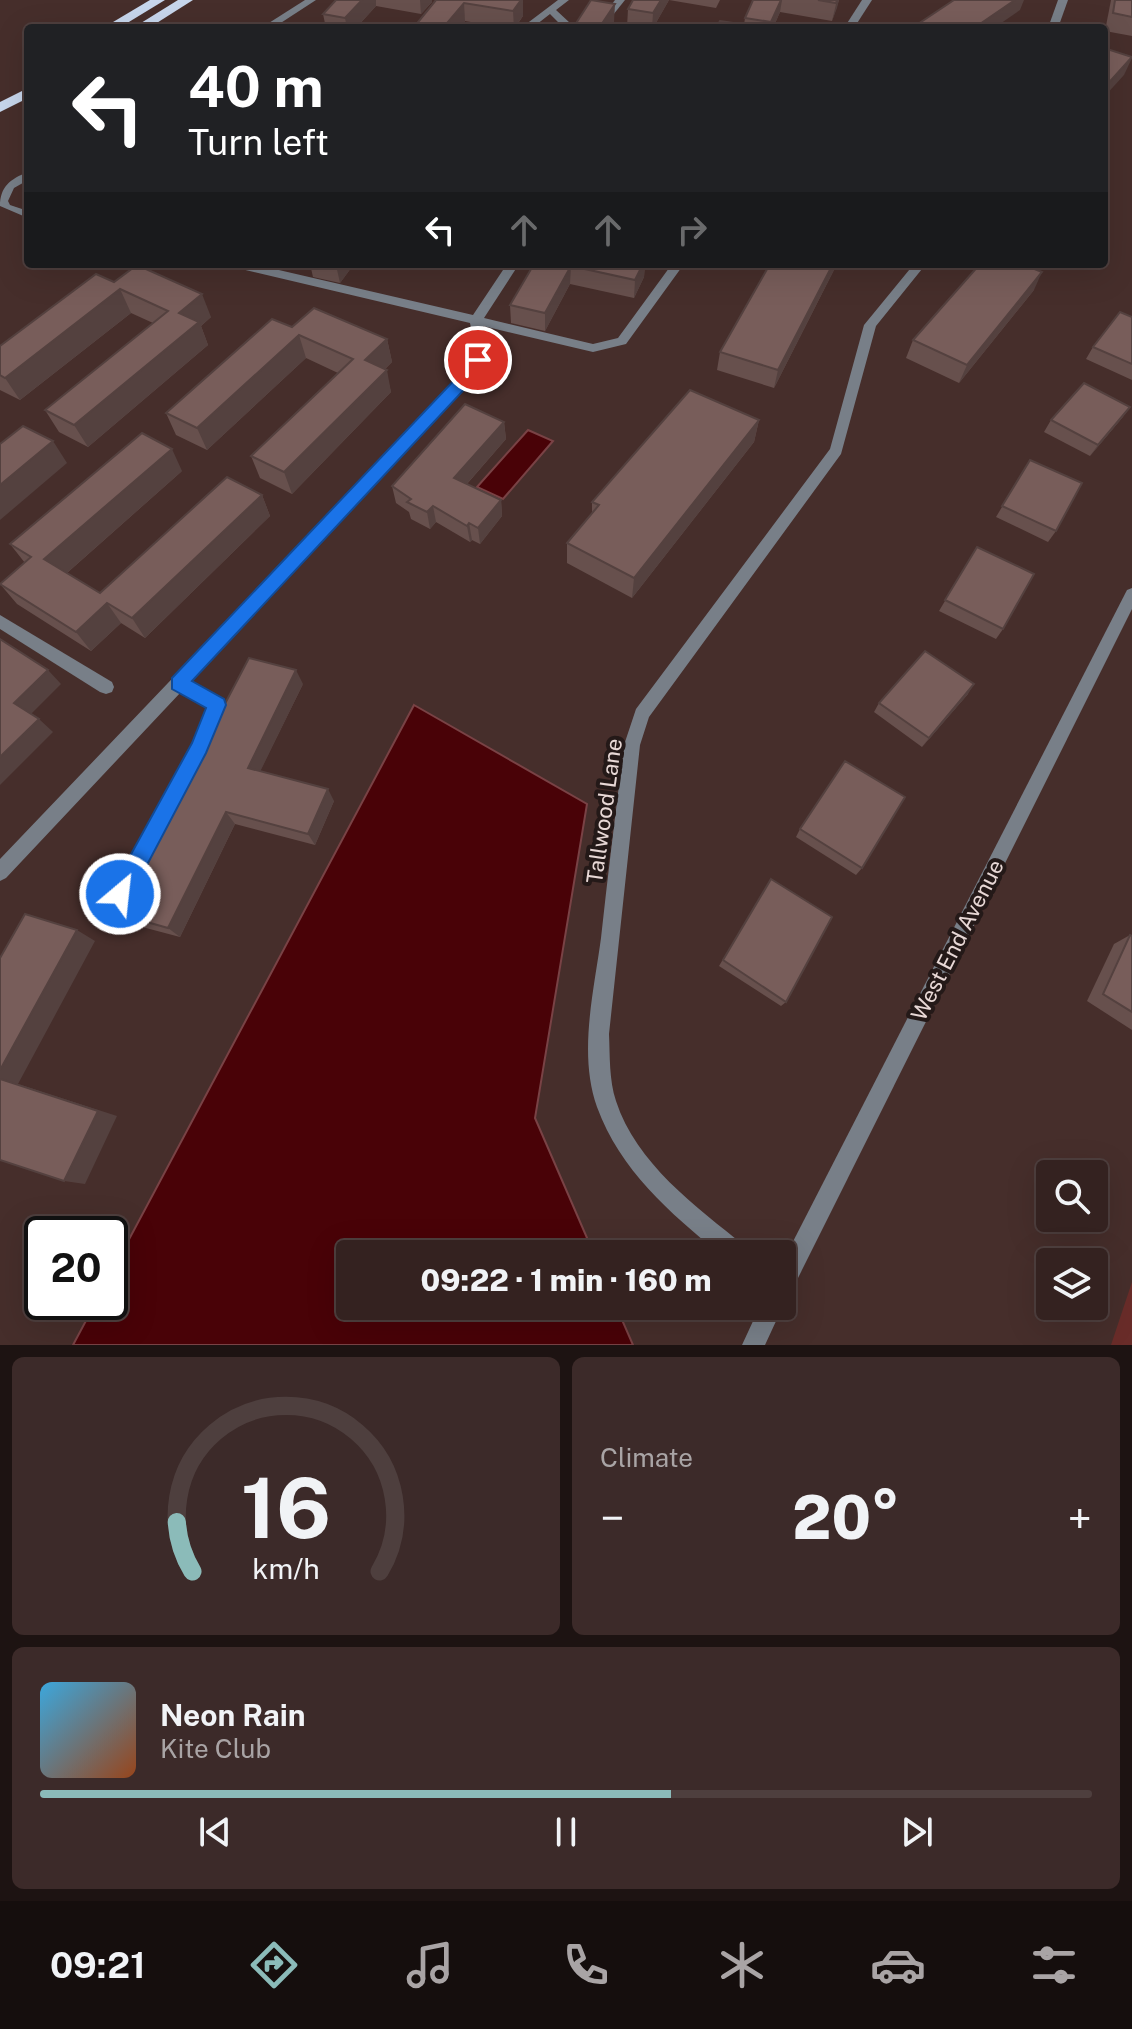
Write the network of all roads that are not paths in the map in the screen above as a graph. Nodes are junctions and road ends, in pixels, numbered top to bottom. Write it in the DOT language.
graph roads {
  1 [pos="142,0"];
  2 [pos="159,0"];
  3 [pos="187,0"];
  4 [pos="311,0"];
  5 [pos="564,0"];
  6 [pos="620,0"];
  7 [pos="867,0"];
  8 [pos="1063,0"];
  9 [pos="551,10"];
  10 [pos="610,13"];
  11 [pos="109,24"];
  12 [pos="117,24"];
  13 [pos="146,24"];
  14 [pos="272,24"];
  15 [pos="532,24"];
  16 [pos="565,24"];
  17 [pos="852,24"];
  18 [pos="1054,24"];
  19 [pos="24,77"];
  20 [pos="0,91"];
  21 [pos="24,94"];
  22 [pos="0,108"];
  23 [pos="24,177"];
  24 [pos="24,214"];
  25 [pos="254,268"];
  26 [pos="304,268"];
  27 [pos="510,268"];
  28 [pos="675,268"];
  29 [pos="917,268"];
  30 [pos="296,278"];
  31 [pos="476,320"];
  32 [pos="1132,594"];
  33 [pos="0,621"];
  34 [pos="179,683"];
  35 [pos="106,687"];
  36 [pos="0,872"];
  37 [pos="120,894"];
  38 [pos="720,1240"];
  39 [pos="796,1258"];
  40 [pos="765,1320"];
  41 [pos="753,1345"];
  1 -- 11 [label="highway"];
  2 -- 12 [label="highway"];
  3 -- 13 [label="highway"];
  4 -- 14 [label="street"];
  5 -- 9 [label="street"];
  6 -- 10 [label="street"];
  7 -- 17 [label="street"];
  8 -- 18 [label="street"];
  9 -- 15 [label="street"];
  9 -- 16 [label="street"];
  19 -- 20 [label="highway"];
  21 -- 22 [label="highway"];
  23 -- 24 [label="street"];
  25 -- 30 [label="street"];
  26 -- 30 [label="street"];
  27 -- 31 [label="street"];
  28 -- 31 [label="street"];
  29 -- 38 [label="street, Tallwood Lane"];
  30 -- 31 [label="street"];
  31 -- 34 [label="street"];
  32 -- 39 [label="street, West End Avenue"];
  33 -- 35 [label="street"];
  34 -- 36 [label="street"];
  34 -- 37 [label="street"];
  40 -- 41 [label="street"];
}
